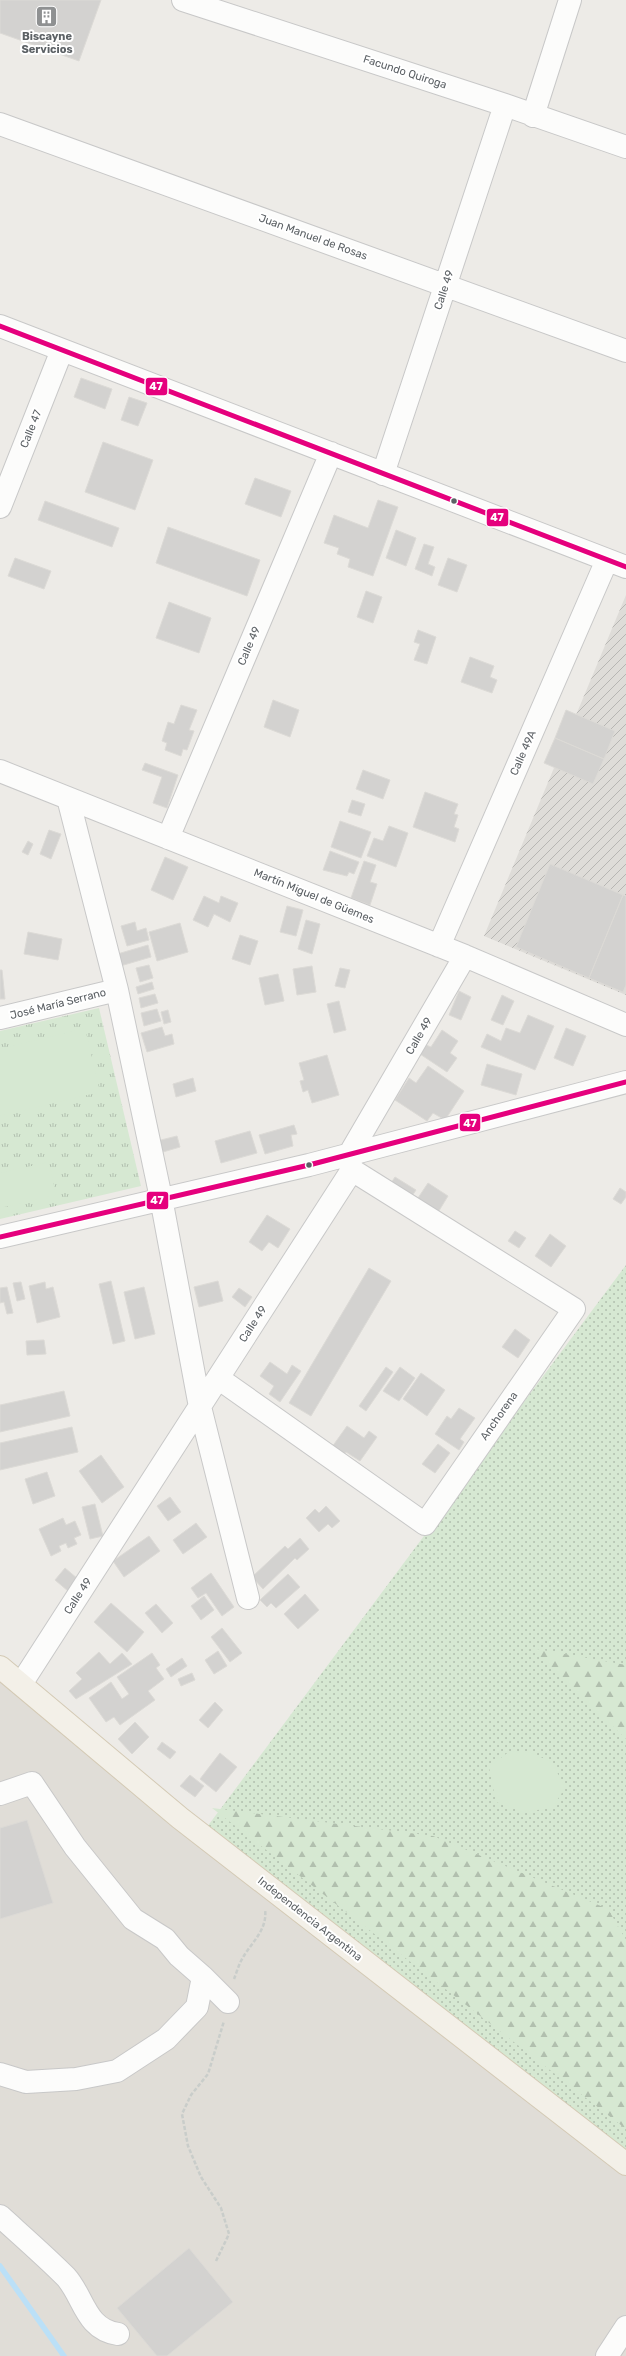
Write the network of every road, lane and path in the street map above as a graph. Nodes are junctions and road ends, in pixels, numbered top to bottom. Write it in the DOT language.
graph roads {
  1 [pos="183,0"];
  2 [pos="570,0"];
  3 [pos="505,105"];
  4 [pos="533,116"];
  5 [pos="0,124"];
  6 [pos="626,147"];
  7 [pos="446,285"];
  8 [pos="0,326"];
  9 [pos="62,350"];
  10 [pos="626,351"];
  11 [pos="330,454"];
  12 [pos="383,474"];
  13 [pos="0,507"];
  14 [pos="617,564"];
  15 [pos="0,771"];
  16 [pos="68,798"];
  17 [pos="168,838"];
  18 [pos="439,946"];
  19 [pos="465,956"];
  20 [pos="116,990"];
  21 [pos="0,1018"];
  22 [pos="626,1025"];
  23 [pos="626,1082"];
  24 [pos="350,1163"];
  25 [pos="161,1198"];
  26 [pos="0,1237"];
  27 [pos="218,1378"];
  28 [pos="200,1407"];
  29 [pos="248,1598"];
  30 [pos="1,1665"];
  31 [pos="21,1684"];
  32 [pos="0,1794"];
  33 [pos="262,1881"];
  34 [pos="203,1977"];
  35 [pos="228,2002"];
  36 [pos="0,2074"];
  37 [pos="626,2164"];
  38 [pos="0,2216"];
  39 [pos="216,2261"];
  40 [pos="626,2327"];
  41 [pos="118,2334"];
  42 [pos="607,2356"];
  1 -- 3 [label="street, Facundo Quiroga"];
  2 -- 4 [label="street"];
  3 -- 4 [label="street, Facundo Quiroga"];
  3 -- 7 [label="street, Calle 49"];
  4 -- 6 [label="street, Facundo Quiroga"];
  5 -- 7 [label="street, Juan Manuel de Rosas"];
  7 -- 10 [label="street, Juan Manuel de Rosas"];
  7 -- 12 [label="street, Calle 49"];
  8 -- 9 [label="street"];
  9 -- 11 [label="street"];
  9 -- 13 [label="street, Calle 47"];
  11 -- 12 [label="street"];
  11 -- 17 [label="street, Calle 49"];
  12 -- 14 [label="street"];
  14 -- 18 [label="street, Calle 49A"];
  15 -- 16 [label="street, Martín Miguel de Güemes"];
  16 -- 17 [label="street, Martín Miguel de Güemes"];
  16 -- 20 [label="street"];
  17 -- 18 [label="street, Martín Miguel de Güemes"];
  18 -- 19 [label="street, Martín Miguel de Güemes"];
  19 -- 22 [label="street, Martín Miguel de Güemes"];
  19 -- 24 [label="street, Calle 49"];
  20 -- 21 [label="street, José María Serrano"];
  20 -- 25 [label="street"];
  23 -- 24 [label="street"];
  24 -- 25 [label="street"];
  24 -- 27 [label="street, Calle 49"];
  24 -- 27 [label="street, Anchorena"];
  25 -- 26 [label="street"];
  25 -- 28 [label="street"];
  27 -- 28 [label="street, Calle 49"];
  28 -- 29 [label="street"];
  28 -- 31 [label="street, Calle 49"];
  30 -- 31 [label="main road, Independencia Argentina"];
  31 -- 33 [label="main road, Independencia Argentina"];
  32 -- 34 [label="street"];
  33 -- 35 [label="path"];
  33 -- 37 [label="main road, Independencia Argentina"];
  34 -- 35 [label="street"];
  34 -- 36 [label="street"];
  35 -- 39 [label="path"];
  38 -- 41 [label="street"];
  40 -- 42 [label="street"];
}
